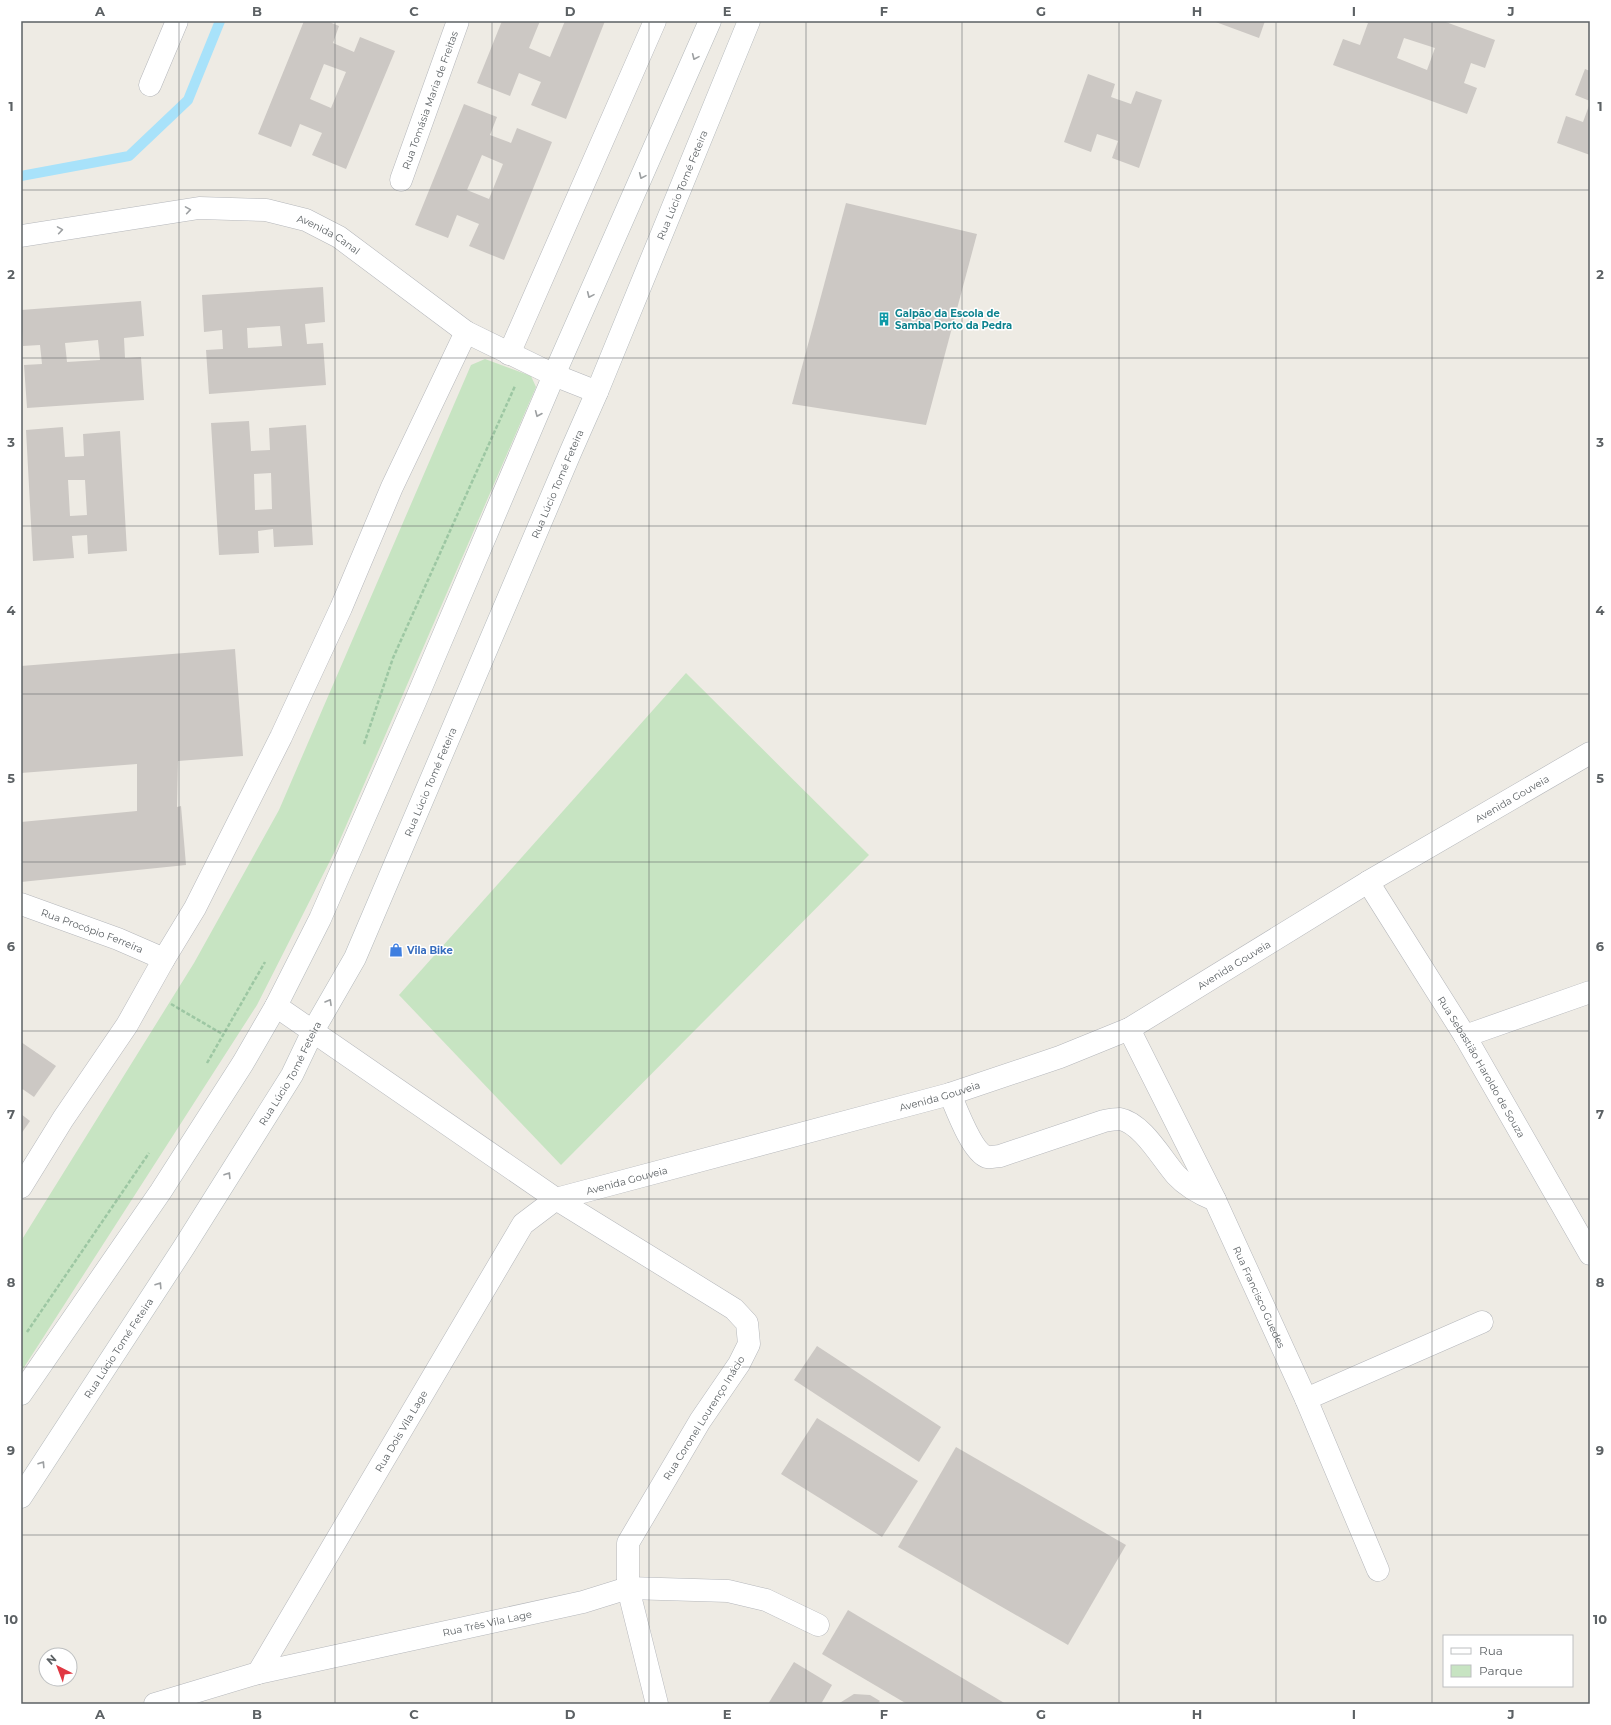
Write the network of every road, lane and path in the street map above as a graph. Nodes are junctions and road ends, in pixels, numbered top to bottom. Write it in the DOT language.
graph roads {
  1 [pos="177,21"];
  2 [pos="458,21"];
  3 [pos="655,21"];
  4 [pos="710,21"];
  5 [pos="749,21"];
  6 [pos="150,85"];
  7 [pos="401,180"];
  8 [pos="21,236"];
  9 [pos="466,332"];
  10 [pos="517,358"];
  11 [pos="554,375"];
  12 [pos="597,392"];
  13 [pos="361,750"];
  14 [pos="1590,753"];
  15 [pos="1368,882"];
  16 [pos="21,904"];
  17 [pos="164,959"];
  18 [pos="266,959"];
  19 [pos="147,990"];
  20 [pos="1590,992"];
  21 [pos="276,1006"];
  22 [pos="1129,1028"];
  23 [pos="313,1031"];
  24 [pos="224,1035"];
  25 [pos="1465,1036"];
  26 [pos="251,1050"];
  27 [pos="204,1068"];
  28 [pos="950,1094"];
  29 [pos="150,1152"];
  30 [pos="21,1187"];
  31 [pos="556,1200"];
  32 [pos="1215,1200"];
  33 [pos="1590,1254"];
  34 [pos="1482,1322"];
  35 [pos="24,1337"];
  36 [pos="21,1394"];
  37 [pos="1306,1399"];
  38 [pos="21,1497"];
  39 [pos="1378,1570"];
  40 [pos="628,1588"];
  41 [pos="818,1625"];
  42 [pos="258,1674"];
  43 [pos="154,1704"];
  44 [pos="657,1704"];
  1 -- 6 [label="street"];
  2 -- 7 [label="street, Rua Tomásia Maria de Freitas"];
  3 -- 10 [label="street"];
  4 -- 11 [label="street, one-way"];
  5 -- 12 [label="street, Rua Lúcio Tomé Feteira"];
  8 -- 9 [label="street, Avenida Canal, one-way"];
  9 -- 10 [label="street, Avenida Canal"];
  9 -- 17 [label="street"];
  10 -- 11 [label="street, Avenida Canal"];
  10 -- 13 [label="path"];
  11 -- 12 [label="street, Avenida Canal"];
  11 -- 21 [label="street, one-way"];
  23 -- 12 [label="street, Rua Lúcio Tomé Feteira, one-way"];
  14 -- 15 [label="street, Avenida Gouveia"];
  15 -- 22 [label="street, Avenida Gouveia"];
  15 -- 25 [label="street, Rua Sebastião Haroldo de Souza"];
  16 -- 17 [label="street, Rua Procópio Ferreira"];
  17 -- 19 [label="street"];
  18 -- 24 [label="path"];
  19 -- 24 [label="path"];
  19 -- 30 [label="street"];
  20 -- 25 [label="street"];
  21 -- 23 [label="street"];
  21 -- 26 [label="street"];
  22 -- 28 [label="street, Avenida Gouveia"];
  22 -- 32 [label="street, Rua Francisco Guedes"];
  23 -- 31 [label="street"];
  38 -- 23 [label="street, Rua Lúcio Tomé Feteira, one-way"];
  24 -- 26 [label="path"];
  24 -- 27 [label="path"];
  25 -- 33 [label="street, Rua Sebastião Haroldo de Souza"];
  26 -- 36 [label="street"];
  28 -- 31 [label="street, Avenida Gouveia"];
  28 -- 32 [label="street"];
  29 -- 35 [label="path"];
  31 -- 40 [label="street, Rua Coronel Lourenço Inácio"];
  31 -- 42 [label="street, Rua Dois Vila Lage"];
  32 -- 37 [label="street, Rua Francisco Guedes"];
  34 -- 37 [label="street"];
  37 -- 39 [label="street, Rua Francisco Guedes"];
  40 -- 41 [label="street, Rua Três Vila Lage"];
  40 -- 42 [label="street, Rua Três Vila Lage"];
  40 -- 44 [label="street, Rua Coronel Lourenço Inácio"];
  42 -- 43 [label="street, Rua Três Vila Lage"];
}
